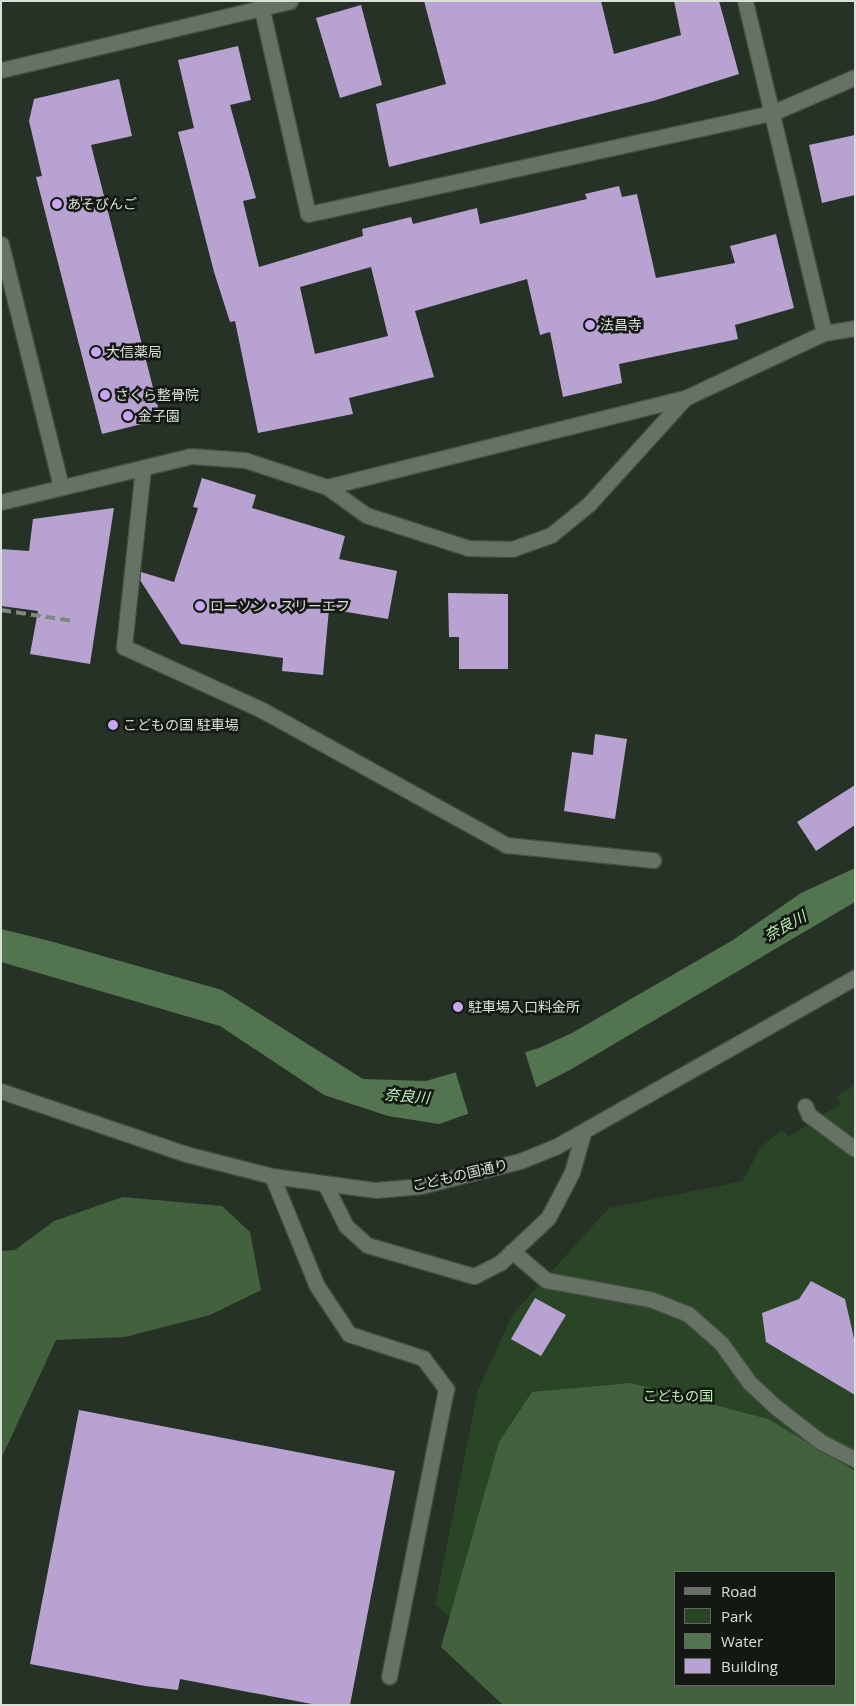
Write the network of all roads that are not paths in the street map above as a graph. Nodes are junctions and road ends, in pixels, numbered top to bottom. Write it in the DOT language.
graph roads {
  1 [pos="290,1"];
  2 [pos="746,1"];
  3 [pos="261,4"];
  4 [pos="1,70"];
  5 [pos="855,77"];
  6 [pos="772,113"];
  7 [pos="2,253"];
  8 [pos="855,328"];
  9 [pos="824,333"];
  10 [pos="685,398"];
  11 [pos="142,468"];
  12 [pos="61,486"];
  13 [pos="327,487"];
  14 [pos="1,502"];
  15 [pos="653,860"];
  16 [pos="855,977"];
  17 [pos="1,1091"];
  18 [pos="805,1106"];
  19 [pos="583,1134"];
  20 [pos="855,1149"];
  21 [pos="272,1176"];
  22 [pos="326,1186"];
  23 [pos="512,1251"];
  24 [pos="855,1459"];
  25 [pos="389,1676"];
  1 -- 3 [label="street"];
  2 -- 6 [label="street"];
  3 -- 4 [label="street"];
  3 -- 6 [label="street"];
  5 -- 6 [label="street"];
  6 -- 9 [label="street"];
  7 -- 12 [label="street"];
  8 -- 9 [label="street"];
  9 -- 10 [label="street"];
  10 -- 13 [label="street"];
  10 -- 13 [label="street"];
  11 -- 12 [label="street"];
  11 -- 13 [label="street"];
  11 -- 15 [label="street"];
  12 -- 14 [label="street"];
  16 -- 19 [label="street, こどもの国通り"];
  17 -- 21 [label="street, こどもの国通り"];
  18 -- 20 [label="street"];
  19 -- 22 [label="street, こどもの国通り"];
  19 -- 23 [label="street"];
  21 -- 22 [label="street, こどもの国通り"];
  21 -- 25 [label="street"];
  22 -- 23 [label="street"];
  23 -- 24 [label="street"];
}
